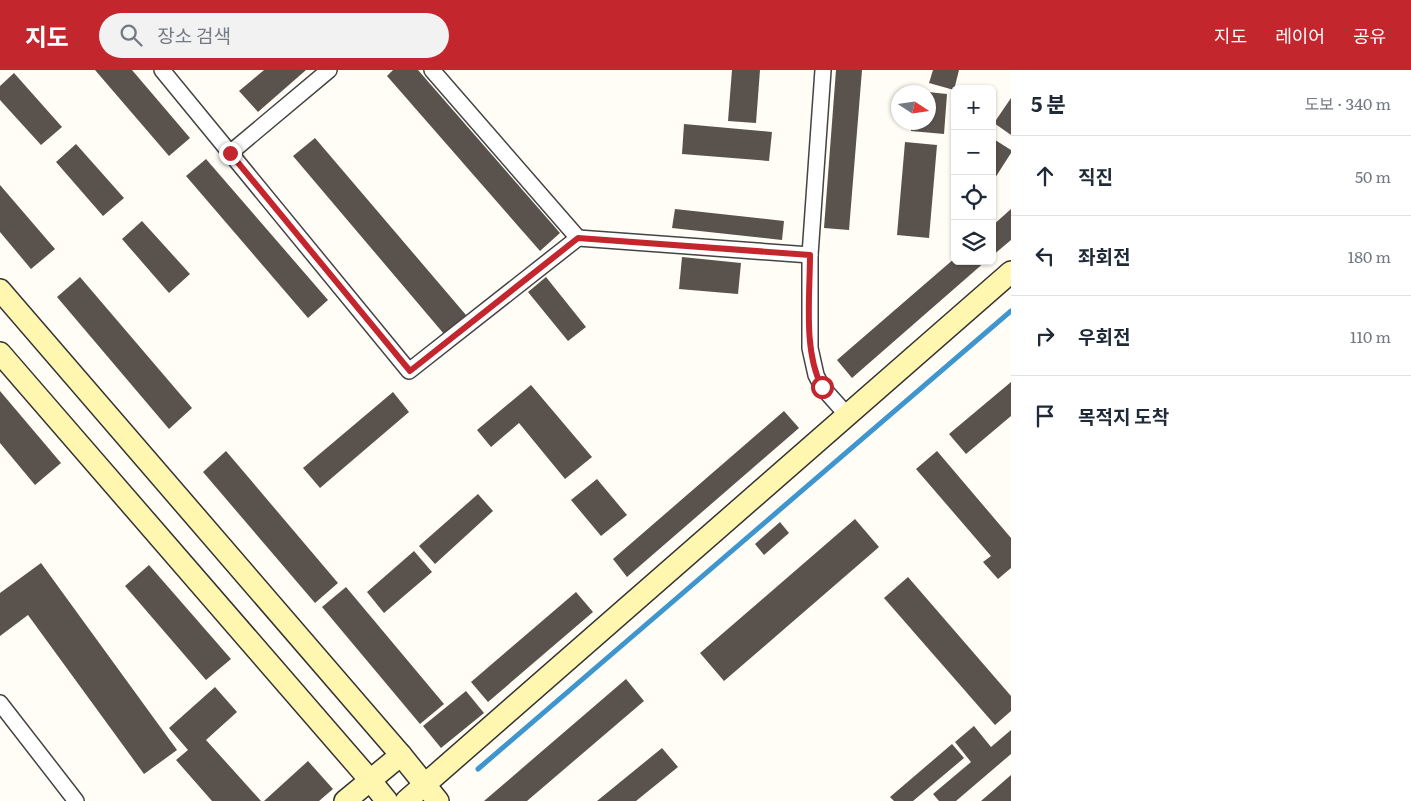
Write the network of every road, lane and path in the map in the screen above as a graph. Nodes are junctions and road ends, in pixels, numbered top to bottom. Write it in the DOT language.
graph roads {
  1 [pos="162,70"];
  2 [pos="329,70"];
  3 [pos="432,70"];
  4 [pos="823,70"];
  5 [pos="230,153"];
  6 [pos="578,238"];
  7 [pos="810,255"];
  8 [pos="1011,272"];
  9 [pos="0,290"];
  10 [pos="0,353"];
  11 [pos="847,415"];
  12 [pos="0,703"];
  13 [pos="401,755"];
  14 [pos="370,780"];
  15 [pos="425,784"];
  16 [pos="76,801"];
  17 [pos="345,801"];
  18 [pos="387,801"];
  19 [pos="406,801"];
  20 [pos="438,801"];
  1 -- 5 [label="street"];
  2 -- 5 [label="street"];
  3 -- 6 [label="street"];
  4 -- 7 [label="street"];
  5 -- 6 [label="street"];
  6 -- 7 [label="street"];
  7 -- 11 [label="street"];
  8 -- 11 [label="main road"];
  9 -- 13 [label="main road"];
  10 -- 14 [label="main road"];
  11 -- 15 [label="main road"];
  12 -- 16 [label="street"];
  13 -- 14 [label="main road"];
  13 -- 15 [label="main road"];
  14 -- 17 [label="main road"];
  14 -- 18 [label="main road"];
  15 -- 19 [label="main road"];
  15 -- 20 [label="main road"];
}
